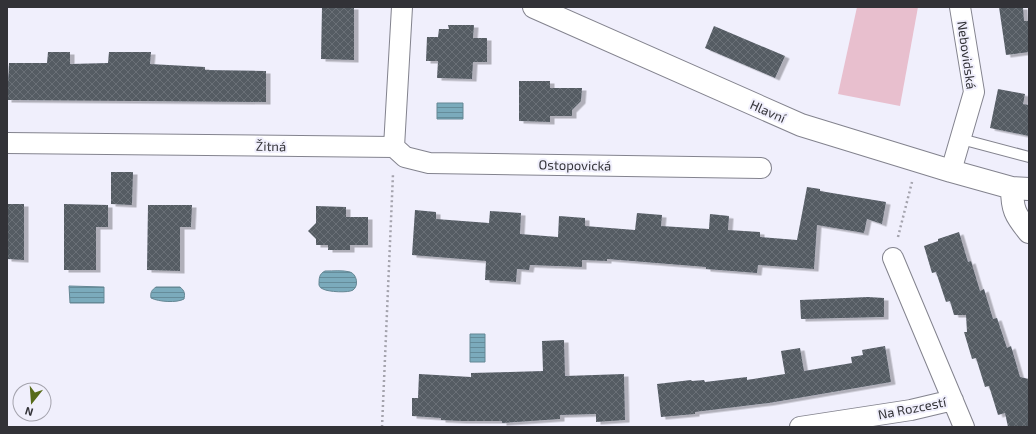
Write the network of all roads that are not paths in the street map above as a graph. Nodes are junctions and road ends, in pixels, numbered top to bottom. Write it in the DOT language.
graph roads {
  1 [pos="402,7"];
  2 [pos="534,7"];
  3 [pos="960,7"];
  4 [pos="961,139"];
  5 [pos="7,144"];
  6 [pos="394,147"];
  7 [pos="1029,157"];
  8 [pos="761,168"];
  9 [pos="951,171"];
  10 [pos="1021,188"];
  11 [pos="1029,232"];
  12 [pos="893,258"];
  13 [pos="953,400"];
  14 [pos="800,427"];
  15 [pos="964,427"];
  1 -- 6 [label="street"];
  2 -- 9 [label="street, Hlavní"];
  3 -- 4 [label="street, Nebovidská"];
  4 -- 7 [label="lane"];
  4 -- 9 [label="street, Nebovidská"];
  5 -- 6 [label="street, Žitná"];
  6 -- 8 [label="street, Ostopovická"];
  9 -- 10 [label="street, Hlavní"];
  10 -- 11 [label="street"];
  12 -- 13 [label="street, Na Rozcestí"];
  13 -- 14 [label="street, Na Rozcestí"];
  13 -- 15 [label="street, Na Rozcestí"];
}
